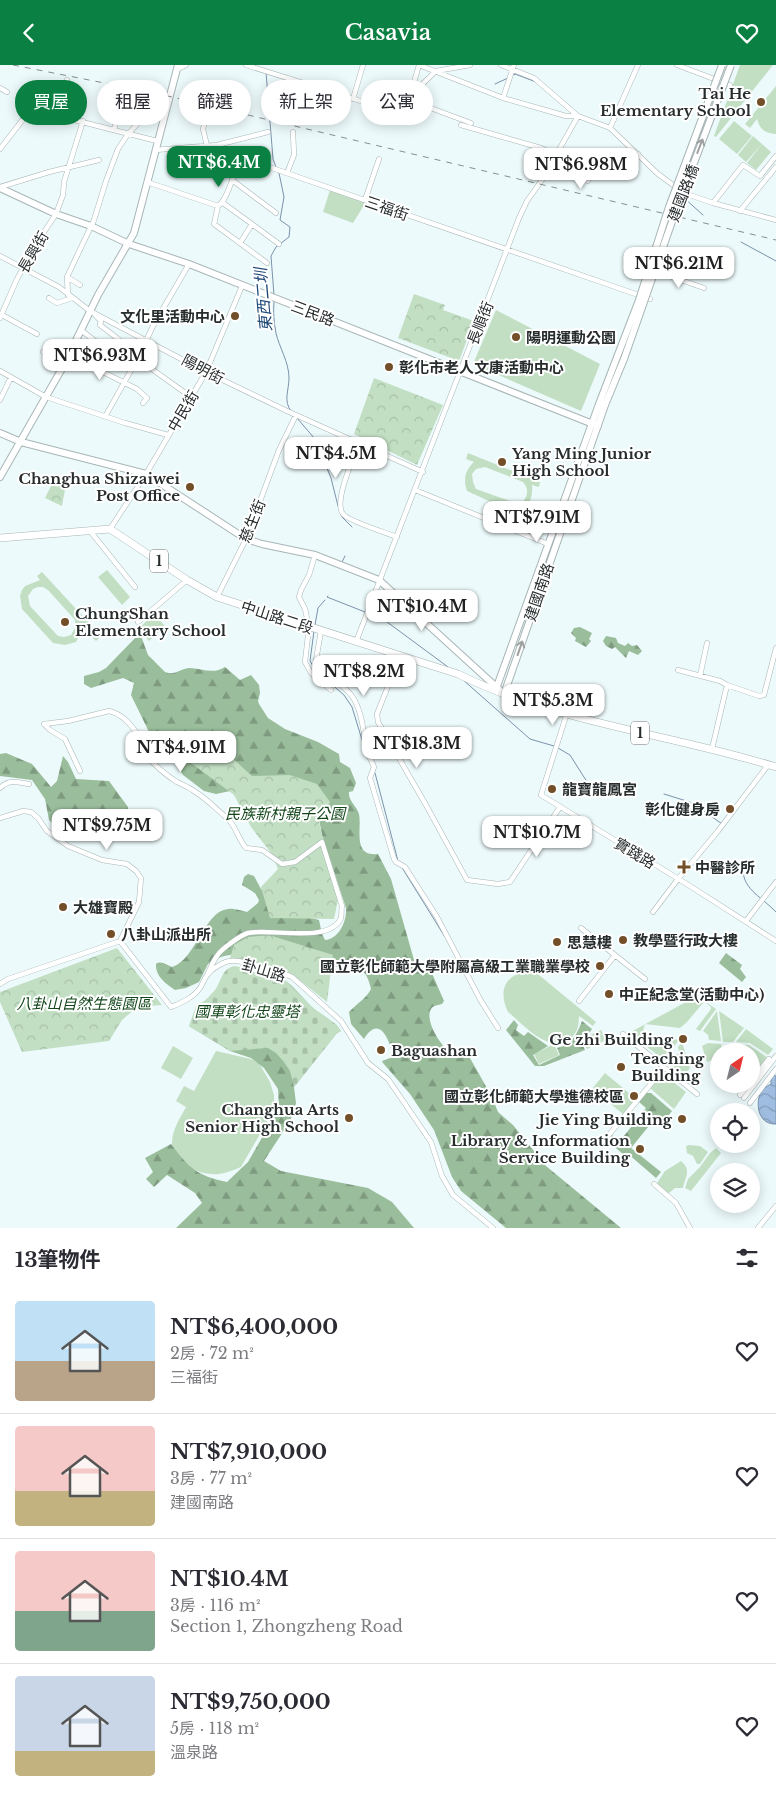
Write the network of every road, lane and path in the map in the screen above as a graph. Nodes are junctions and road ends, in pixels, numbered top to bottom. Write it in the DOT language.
graph roads {
  1 [pos="186,65"];
  2 [pos="246,65"];
  3 [pos="363,65"];
  4 [pos="419,65"];
  5 [pos="470,65"];
  6 [pos="501,65"];
  7 [pos="638,65"];
  8 [pos="677,65"];
  9 [pos="722,65"];
  10 [pos="731,65"];
  11 [pos="177,67"];
  12 [pos="436,71"];
  13 [pos="512,71"];
  14 [pos="415,80"];
  15 [pos="427,80"];
  16 [pos="730,85"];
  17 [pos="0,89"];
  18 [pos="8,92"];
  19 [pos="170,97"];
  20 [pos="503,98"];
  21 [pos="353,99"];
  22 [pos="361,101"];
  23 [pos="433,109"];
  24 [pos="578,116"];
  25 [pos="87,122"];
  26 [pos="471,123"];
  27 [pos="19,125"];
  28 [pos="82,125"];
  29 [pos="115,125"];
  30 [pos="204,125"];
  31 [pos="461,125"];
  32 [pos="610,128"];
  33 [pos="114,130"];
  34 [pos="268,132"];
  35 [pos="293,132"];
  36 [pos="128,134"];
  37 [pos="157,141"];
  38 [pos="206,146"];
  39 [pos="0,149"];
  40 [pos="155,150"];
  41 [pos="638,154"];
  42 [pos="556,155"];
  43 [pos="776,157"];
  44 [pos="379,159"];
  45 [pos="99,160"];
  46 [pos="592,164"];
  47 [pos="776,167"];
  48 [pos="69,168"];
  49 [pos="549,168"];
  50 [pos="596,170"];
  51 [pos="288,173"];
  52 [pos="232,180"];
  53 [pos="147,182"];
  54 [pos="0,188"];
  55 [pos="365,200"];
  56 [pos="713,203"];
  57 [pos="221,205"];
  58 [pos="740,211"];
  59 [pos="276,213"];
  60 [pos="56,214"];
  61 [pos="776,219"];
  62 [pos="252,224"];
  63 [pos="91,226"];
  64 [pos="240,243"];
  65 [pos="129,244"];
  66 [pos="279,244"];
  67 [pos="507,251"];
  68 [pos="0,256"];
  69 [pos="267,263"];
  70 [pos="189,264"];
  71 [pos="24,269"];
  72 [pos="661,273"];
  73 [pos="67,277"];
  74 [pos="80,285"];
  75 [pos="242,286"];
  76 [pos="704,288"];
  77 [pos="70,296"];
  78 [pos="49,298"];
  79 [pos="650,299"];
  80 [pos="90,311"];
  81 [pos="1,316"];
  82 [pos="81,330"];
  83 [pos="37,334"];
  84 [pos="95,341"];
  85 [pos="146,341"];
  86 [pos="43,352"];
  87 [pos="69,355"];
  88 [pos="138,357"];
  89 [pos="64,365"];
  90 [pos="0,371"];
  91 [pos="206,372"];
  92 [pos="460,372"];
  93 [pos="11,377"];
  94 [pos="125,383"];
  95 [pos="46,397"];
  96 [pos="191,397"];
  97 [pos="0,400"];
  98 [pos="143,403"];
  99 [pos="602,405"];
  100 [pos="106,415"];
  101 [pos="296,415"];
  102 [pos="595,425"];
  103 [pos="0,433"];
  104 [pos="168,435"];
  105 [pos="21,442"];
  106 [pos="359,443"];
  107 [pos="423,472"];
  108 [pos="146,474"];
  109 [pos="0,477"];
  110 [pos="415,490"];
  111 [pos="110,529"];
  112 [pos="89,530"];
  113 [pos="397,537"];
  114 [pos="0,538"];
  115 [pos="246,539"];
  116 [pos="548,543"];
  117 [pos="315,555"];
  118 [pos="379,579"];
  119 [pos="187,580"];
  120 [pos="135,587"];
  121 [pos="217,597"];
  122 [pos="138,622"];
  123 [pos="315,629"];
  124 [pos="356,642"];
  125 [pos="707,643"];
  126 [pos="776,648"];
  127 [pos="306,651"];
  128 [pos="316,654"];
  129 [pos="400,656"];
  130 [pos="678,670"];
  131 [pos="700,676"];
  132 [pos="727,685"];
  133 [pos="496,688"];
  134 [pos="331,690"];
  135 [pos="504,694"];
  136 [pos="567,713"];
  137 [pos="712,749"];
  138 [pos="772,766"];
  139 [pos="80,771"];
  140 [pos="29,784"];
  141 [pos="0,788"];
  142 [pos="560,807"];
  143 [pos="0,818"];
  144 [pos="678,879"];
  145 [pos="776,881"];
  146 [pos="653,912"];
  147 [pos="746,921"];
  148 [pos="581,928"];
  149 [pos="120,941"];
  150 [pos="776,941"];
  151 [pos="615,955"];
  152 [pos="208,974"];
  153 [pos="645,979"];
  154 [pos="0,984"];
  155 [pos="579,1001"];
  156 [pos="498,1028"];
  157 [pos="623,1034"];
  158 [pos="776,1056"];
  159 [pos="769,1059"];
  160 [pos="776,1060"];
  161 [pos="664,1068"];
  162 [pos="776,1069"];
  163 [pos="760,1070"];
  164 [pos="747,1093"];
  165 [pos="697,1094"];
  166 [pos="745,1099"];
  167 [pos="603,1141"];
  168 [pos="654,1184"];
  169 [pos="776,1206"];
  170 [pos="493,1228"];
  171 [pos="690,1228"];
  172 [pos="758,1228"];
  1 -- 11 [label="street"];
  2 -- 21 [label="street"];
  3 -- 21 [label="street"];
  4 -- 12 [label="street"];
  4 -- 14 [label="street"];
  5 -- 12 [label="street"];
  6 -- 13 [label="street"];
  7 -- 32 [label="street"];
  8 -- 16 [label="street"];
  9 -- 99 [label="street, 建國路橋, bridge"];
  99 -- 10 [label="street, 建國路橋, one-way, bridge"];
  11 -- 19 [label="street"];
  12 -- 15 [label="street"];
  12 -- 20 [label="street"];
  13 -- 20 [label="street"];
  13 -- 24 [label="street"];
  17 -- 18 [label="street"];
  19 -- 36 [label="street"];
  19 -- 37 [label="street"];
  20 -- 24 [label="street"];
  21 -- 22 [label="street"];
  23 -- 26 [label="street"];
  24 -- 32 [label="street"];
  24 -- 42 [label="street, 長順街"];
  25 -- 33 [label="street"];
  27 -- 39 [label="street"];
  28 -- 48 [label="street, 長興街"];
  29 -- 33 [label="street"];
  30 -- 38 [label="street"];
  31 -- 42 [label="street"];
  32 -- 41 [label="street"];
  33 -- 36 [label="street"];
  34 -- 38 [label="street"];
  35 -- 51 [label="street"];
  36 -- 37 [label="street"];
  36 -- 63 [label="street"];
  37 -- 40 [label="street"];
  38 -- 40 [label="street"];
  40 -- 53 [label="street"];
  41 -- 50 [label="street"];
  41 -- 56 [label="street"];
  42 -- 49 [label="street, 長順街"];
  43 -- 56 [label="street"];
  44 -- 55 [label="street"];
  45 -- 48 [label="street"];
  46 -- 49 [label="street"];
  47 -- 58 [label="street"];
  48 -- 54 [label="street"];
  48 -- 60 [label="street, 長興街"];
  49 -- 67 [label="street, 長順街"];
  51 -- 52 [label="street, 三福街"];
  51 -- 55 [label="street, 三福街"];
  52 -- 57 [label="street, 三福街"];
  52 -- 59 [label="street"];
  53 -- 57 [label="street"];
  53 -- 65 [label="street"];
  54 -- 60 [label="street, 三民路"];
  55 -- 67 [label="street, 三福街"];
  56 -- 58 [label="street"];
  57 -- 62 [label="street"];
  57 -- 64 [label="street"];
  58 -- 61 [label="street"];
  60 -- 63 [label="street, 三民路"];
  60 -- 71 [label="street, 長興街"];
  62 -- 64 [label="street"];
  62 -- 66 [label="street"];
  63 -- 65 [label="street, 三民路"];
  63 -- 73 [label="street"];
  64 -- 69 [label="street"];
  65 -- 70 [label="street, 三民路"];
  65 -- 80 [label="street"];
  67 -- 79 [label="street, 三福街"];
  67 -- 92 [label="street, 長順街"];
  68 -- 71 [label="street, 陽明街"];
  70 -- 75 [label="street, 三民路"];
  70 -- 85 [label="street"];
  71 -- 77 [label="street, 陽明街"];
  71 -- 81 [label="street, 長興街"];
  72 -- 76 [label="street"];
  73 -- 74 [label="street"];
  73 -- 77 [label="street"];
  75 -- 91 [label="street, 中民街"];
  75 -- 92 [label="street, 三民路"];
  77 -- 78 [label="street"];
  77 -- 80 [label="street, 陽明街"];
  80 -- 82 [label="street"];
  80 -- 85 [label="street, 陽明街"];
  80 -- 88 [label="street"];
  81 -- 83 [label="street"];
  82 -- 84 [label="street"];
  82 -- 87 [label="street"];
  85 -- 88 [label="street"];
  85 -- 91 [label="street, 陽明街"];
  86 -- 89 [label="street"];
  87 -- 89 [label="street"];
  87 -- 94 [label="street"];
  88 -- 94 [label="street"];
  88 -- 96 [label="street"];
  89 -- 95 [label="street"];
  90 -- 93 [label="street"];
  91 -- 96 [label="street, 中民街"];
  91 -- 101 [label="street, 陽明街"];
  92 -- 102 [label="street, 三民路"];
  92 -- 107 [label="street, 長順街"];
  93 -- 95 [label="street"];
  93 -- 97 [label="street"];
  94 -- 98 [label="street"];
  94 -- 100 [label="street"];
  95 -- 100 [label="street"];
  95 -- 105 [label="street"];
  96 -- 104 [label="street, 中民街"];
  99 -- 102 [label="street, 建國南路"];
  100 -- 104 [label="street"];
  101 -- 106 [label="street, 陽明街"];
  101 -- 115 [label="street, 慈生街"];
  102 -- 116 [label="street, 建國南路"];
  135 -- 102 [label="street, 建國南路, one-way"];
  103 -- 105 [label="street"];
  104 -- 108 [label="street, 中民街"];
  105 -- 108 [label="street"];
  105 -- 109 [label="street"];
  106 -- 107 [label="street, 陽明街"];
  106 -- 113 [label="street"];
  107 -- 110 [label="street, 長順街"];
  108 -- 111 [label="street, 中民街"];
  108 -- 115 [label="street"];
  110 -- 113 [label="street, 長順街"];
  110 -- 116 [label="street"];
  111 -- 112 [label="main road"];
  111 -- 119 [label="main road, 中山路二段 / 1"];
  112 -- 114 [label="main road"];
  112 -- 120 [label="street"];
  113 -- 118 [label="street, 長順街"];
  115 -- 117 [label="street"];
  115 -- 121 [label="street, 慈生街"];
  116 -- 133 [label="street, 建國南路"];
  117 -- 118 [label="street"];
  117 -- 123 [label="street"];
  118 -- 124 [label="street, 長順街"];
  118 -- 133 [label="street"];
  119 -- 121 [label="main road, 中山路二段 / 1"];
  119 -- 122 [label="street"];
  121 -- 123 [label="main road, 中山路二段 / 1"];
  123 -- 124 [label="main road, 中山路二段 / 1"];
  123 -- 127 [label="street"];
  123 -- 128 [label="street"];
  124 -- 129 [label="main road, 中山路二段 / 1"];
  125 -- 131 [label="street"];
  126 -- 132 [label="street"];
  127 -- 128 [label="street"];
  127 -- 134 [label="street"];
  128 -- 156 [label="street"];
  129 -- 133 [label="main road, 中山路二段 / 1"];
  129 -- 142 [label="street"];
  130 -- 131 [label="street"];
  131 -- 132 [label="street"];
  132 -- 137 [label="street"];
  133 -- 135 [label="main road, 中山路二段 / 1"];
  135 -- 136 [label="main road, 1"];
  136 -- 137 [label="main road, 1"];
  136 -- 142 [label="street, 實踐路"];
  137 -- 138 [label="main road, 1"];
  138 -- 144 [label="street"];
  139 -- 152 [label="street"];
  140 -- 141 [label="street"];
  142 -- 144 [label="street, 實踐路"];
  143 -- 149 [label="street"];
  144 -- 146 [label="street"];
  144 -- 147 [label="street, 實踐路"];
  145 -- 147 [label="street"];
  147 -- 150 [label="street, 實踐路"];
  148 -- 151 [label="street"];
  149 -- 152 [label="street, 卦山路"];
  149 -- 154 [label="street"];
  151 -- 153 [label="street"];
  151 -- 155 [label="street"];
  152 -- 170 [label="street, 卦山路"];
  157 -- 161 [label="street"];
  158 -- 166 [label="street"];
  159 -- 163 [label="street"];
  160 -- 166 [label="street"];
  161 -- 165 [label="street"];
  161 -- 167 [label="street"];
  162 -- 166 [label="street"];
  164 -- 166 [label="street"];
  168 -- 171 [label="street"];
  169 -- 172 [label="street"];
}
